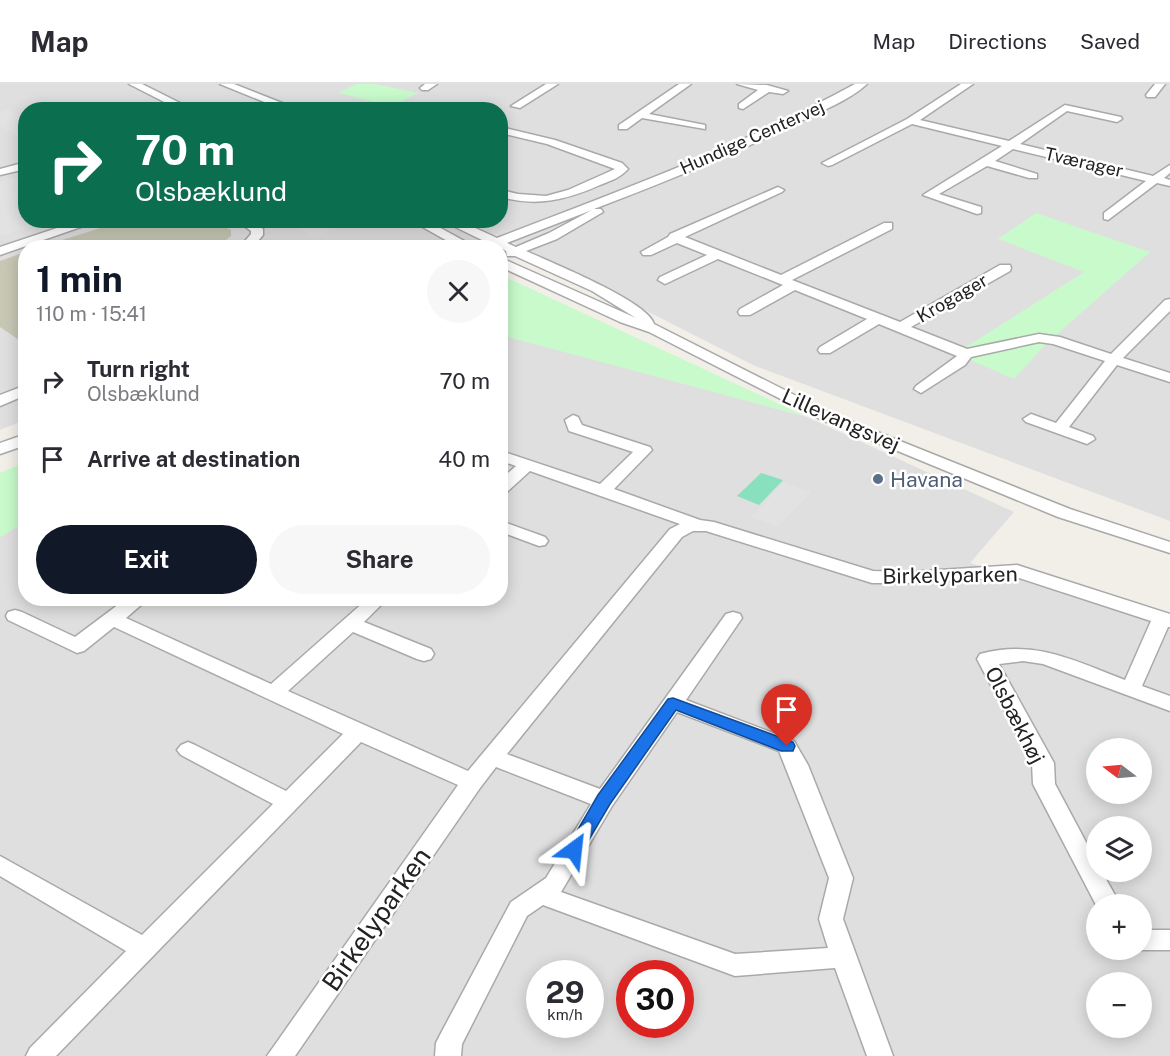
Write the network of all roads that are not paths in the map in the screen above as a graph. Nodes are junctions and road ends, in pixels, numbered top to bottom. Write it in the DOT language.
graph roads {
  1 [pos="134,84"];
  2 [pos="225,84"];
  3 [pos="553,84"];
  4 [pos="686,84"];
  5 [pos="742,84"];
  6 [pos="862,84"];
  7 [pos="968,84"];
  8 [pos="1160,84"];
  9 [pos="775,88"];
  10 [pos="1151,95"];
  11 [pos="172,102"];
  12 [pos="273,102"];
  13 [pos="516,106"];
  14 [pos="743,106"];
  15 [pos="641,115"];
  16 [pos="1117,119"];
  17 [pos="911,121"];
  18 [pos="623,127"];
  19 [pos="701,127"];
  20 [pos="508,132"];
  21 [pos="1012,145"];
  22 [pos="986,162"];
  23 [pos="828,163"];
  24 [pos="18,167"];
  25 [pos="1170,168"];
  26 [pos="0,172"];
  27 [pos="1033,176"];
  28 [pos="1156,180"];
  29 [pos="1170,183"];
  30 [pos="640,187"];
  31 [pos="778,190"];
  32 [pos="508,195"];
  33 [pos="977,210"];
  34 [pos="1108,216"];
  35 [pos="888,226"];
  36 [pos="70,228"];
  37 [pos="432,228"];
  38 [pos="460,228"];
  39 [pos="677,238"];
  40 [pos="34,240"];
  41 [pos="455,240"];
  42 [pos="481,240"];
  43 [pos="502,240"];
  44 [pos="18,245"];
  45 [pos="508,249"];
  46 [pos="0,251"];
  47 [pos="515,251"];
  48 [pos="647,252"];
  49 [pos="508,254"];
  50 [pos="717,255"];
  51 [pos="508,265"];
  52 [pos="1005,268"];
  53 [pos="665,280"];
  54 [pos="787,283"];
  55 [pos="1170,303"];
  56 [pos="745,312"];
  57 [pos="877,319"];
  58 [pos="900,328"];
  59 [pos="654,329"];
  60 [pos="825,350"];
  61 [pos="966,354"];
  62 [pos="1114,359"];
  63 [pos="1170,378"];
  64 [pos="921,388"];
  65 [pos="18,393"];
  66 [pos="0,401"];
  67 [pos="1031,419"];
  68 [pos="573,420"];
  69 [pos="1059,429"];
  70 [pos="1087,439"];
  71 [pos="18,442"];
  72 [pos="0,449"];
  73 [pos="508,458"];
  74 [pos="527,465"];
  75 [pos="508,482"];
  76 [pos="603,491"];
  77 [pos="694,525"];
  78 [pos="508,529"];
  79 [pos="539,541"];
  80 [pos="1170,548"];
  81 [pos="130,606"];
  82 [pos="371,606"];
  83 [pos="15,616"];
  84 [pos="733,618"];
  85 [pos="113,619"];
  86 [pos="1166,620"];
  87 [pos="352,624"];
  88 [pos="424,654"];
  89 [pos="1131,689"];
  90 [pos="273,693"];
  91 [pos="673,703"];
  92 [pos="1170,704"];
  93 [pos="358,732"];
  94 [pos="188,750"];
  95 [pos="492,757"];
  96 [pos="472,782"];
  97 [pos="604,800"];
  98 [pos="289,802"];
  99 [pos="0,865"];
  100 [pos="1103,894"];
  101 [pos="541,895"];
  102 [pos="144,949"];
  103 [pos="843,957"];
  104 [pos="39,1056"];
  105 [pos="280,1056"];
  106 [pos="448,1056"];
  107 [pos="880,1056"];
  1 -- 11 [label="street"];
  2 -- 12 [label="street"];
  3 -- 13 [label="street"];
  4 -- 15 [label="street"];
  5 -- 9 [label="street"];
  6 -- 30 [label="street, Hundige Centervej"];
  7 -- 17 [label="street"];
  8 -- 10 [label="street"];
  9 -- 14 [label="street"];
  15 -- 18 [label="street"];
  15 -- 19 [label="street"];
  16 -- 21 [label="street, Tværager"];
  17 -- 21 [label="street, Tværager"];
  17 -- 23 [label="street"];
  20 -- 32 [label="street"];
  21 -- 22 [label="street, Tværager"];
  21 -- 28 [label="street, Tværager"];
  22 -- 27 [label="street, Tværager"];
  22 -- 33 [label="street, Tværager"];
  24 -- 26 [label="street"];
  25 -- 28 [label="street, Tværager"];
  28 -- 29 [label="street, Tværager"];
  28 -- 34 [label="street, Tværager"];
  30 -- 43 [label="street, Hundige Centervej"];
  30 -- 47 [label="street, Hundige Centervej"];
  31 -- 39 [label="street"];
  35 -- 54 [label="street"];
  36 -- 40 [label="street"];
  37 -- 41 [label="street"];
  38 -- 42 [label="street, Lillevangsvej"];
  39 -- 48 [label="street"];
  39 -- 50 [label="street, Krogager"];
  44 -- 46 [label="street"];
  45 -- 47 [label="street, Lillevangsvej"];
  47 -- 49 [label="street, Hundige Centervej"];
  47 -- 59 [label="street, Lillevangsvej"];
  50 -- 53 [label="street"];
  50 -- 54 [label="street, Krogager"];
  51 -- 59 [label="street, Lillevangsvej"];
  52 -- 58 [label="street, Krogager"];
  54 -- 56 [label="street"];
  54 -- 57 [label="street, Krogager"];
  55 -- 62 [label="street"];
  57 -- 58 [label="street, Krogager"];
  57 -- 60 [label="street"];
  58 -- 61 [label="street, Krogager"];
  59 -- 80 [label="street, Lillevangsvej"];
  61 -- 62 [label="street"];
  61 -- 64 [label="street"];
  62 -- 63 [label="street"];
  62 -- 69 [label="street"];
  65 -- 66 [label="street"];
  67 -- 69 [label="street"];
  68 -- 76 [label="street"];
  69 -- 70 [label="street"];
  71 -- 72 [label="street"];
  73 -- 74 [label="street, Birkelyparken"];
  74 -- 75 [label="street"];
  74 -- 76 [label="street, Birkelyparken"];
  76 -- 77 [label="street, Birkelyparken"];
  77 -- 86 [label="street, Birkelyparken"];
  77 -- 95 [label="street, Birkelyparken"];
  78 -- 79 [label="street"];
  81 -- 85 [label="street"];
  82 -- 87 [label="street"];
  83 -- 85 [label="street"];
  84 -- 91 [label="street"];
  85 -- 90 [label="street"];
  86 -- 89 [label="street"];
  87 -- 88 [label="street"];
  87 -- 90 [label="street"];
  89 -- 92 [label="street, Olsbækhøj"];
  89 -- 100 [label="street, Olsbækhøj"];
  90 -- 93 [label="street"];
  91 -- 97 [label="street"];
  91 -- 103 [label="street"];
  93 -- 96 [label="street"];
  93 -- 98 [label="street"];
  94 -- 98 [label="street"];
  95 -- 96 [label="street, Birkelyparken"];
  95 -- 97 [label="street"];
  96 -- 105 [label="street, Birkelyparken"];
  97 -- 101 [label="street"];
  98 -- 102 [label="street"];
  99 -- 102 [label="street"];
  101 -- 103 [label="street"];
  101 -- 106 [label="street"];
  102 -- 104 [label="street"];
  103 -- 107 [label="street"];
}
